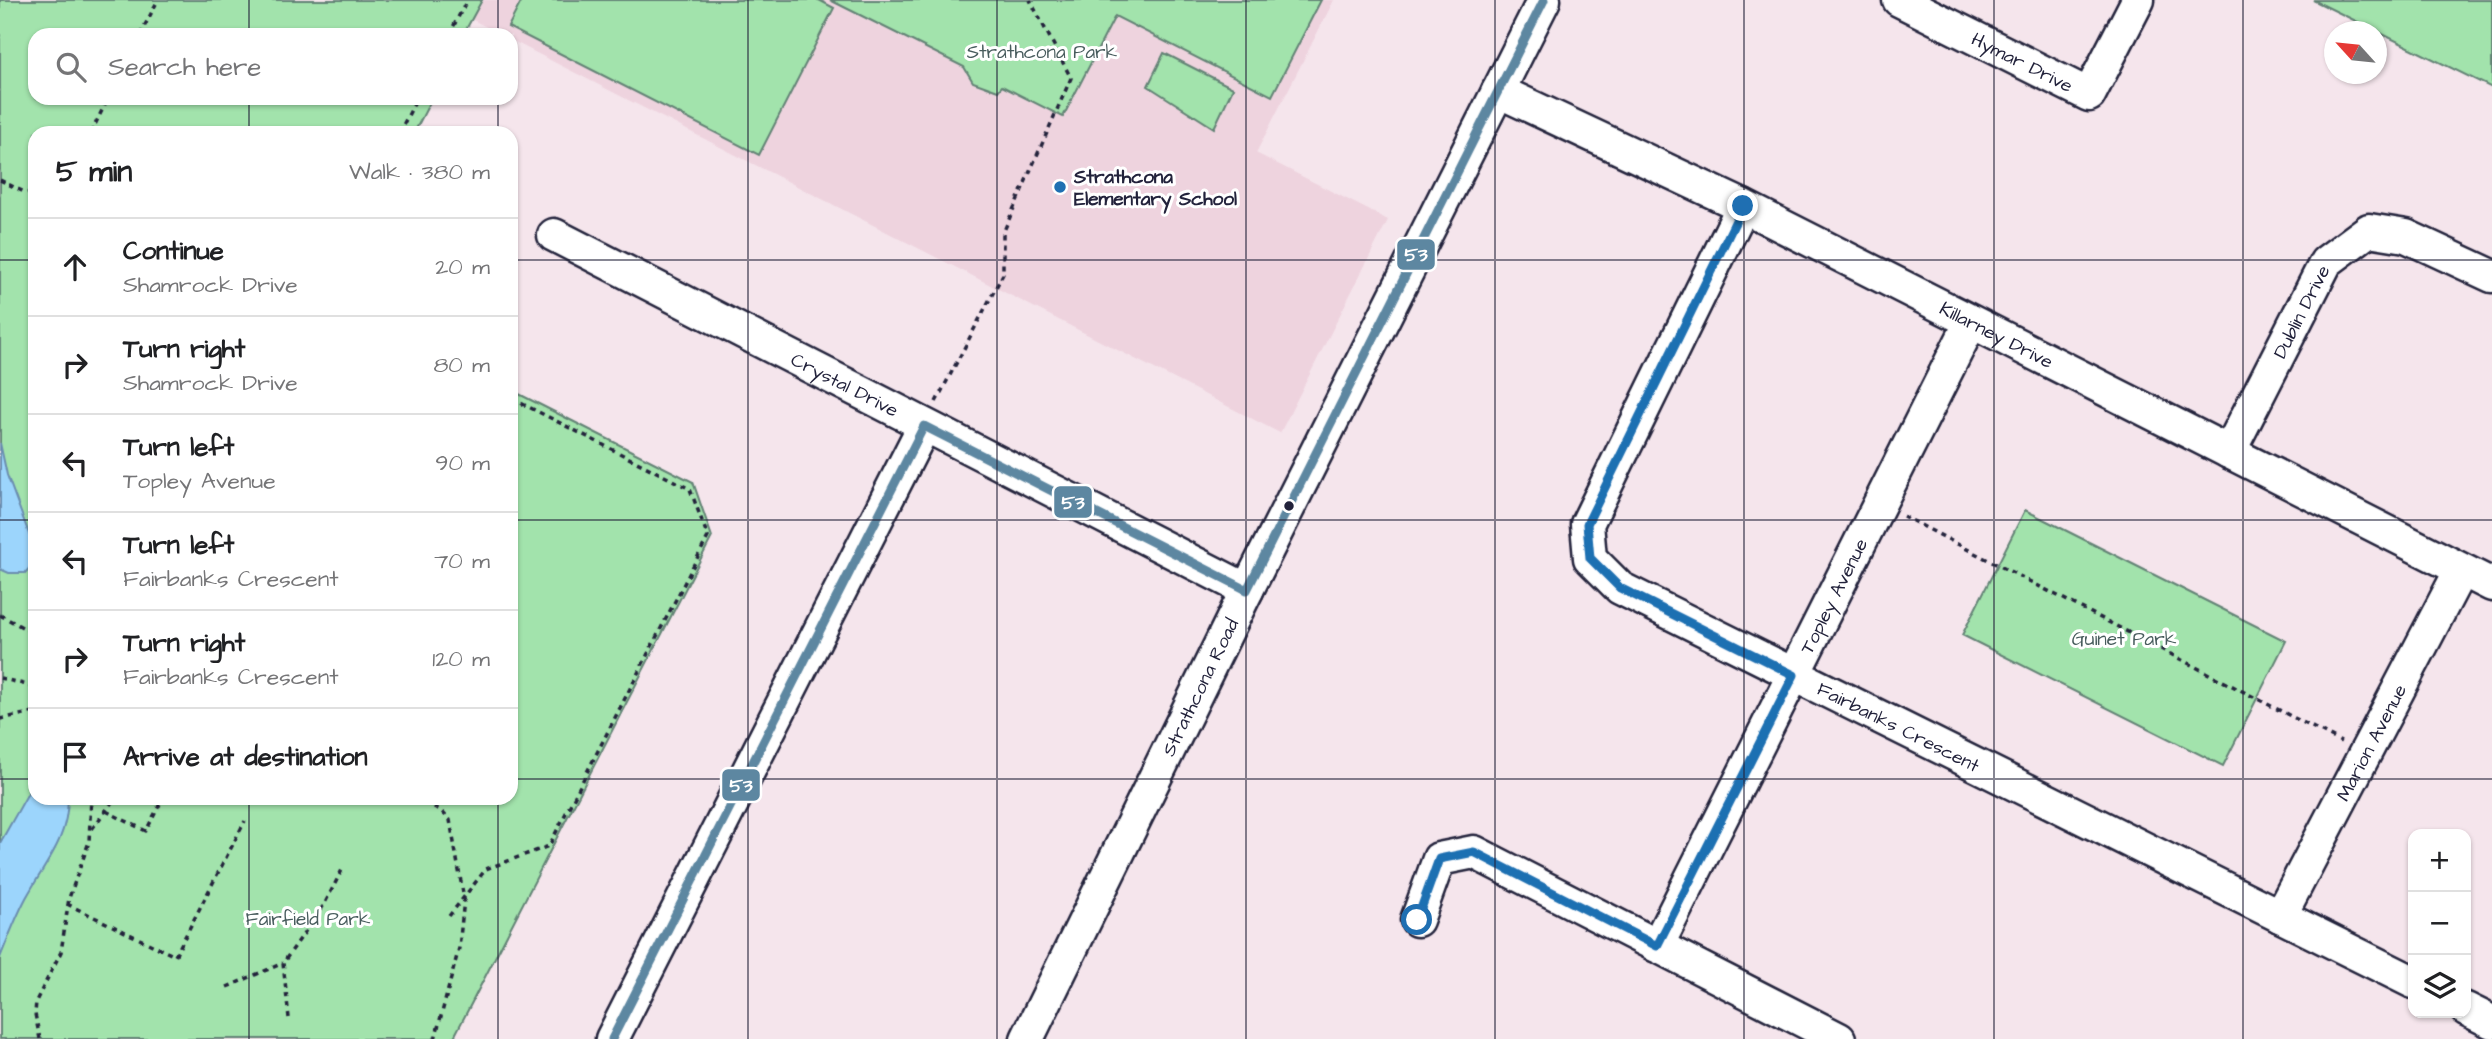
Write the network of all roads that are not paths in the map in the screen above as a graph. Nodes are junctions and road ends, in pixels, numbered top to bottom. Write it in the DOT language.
graph roads {
  1 [pos="1544,0"];
  2 [pos="1899,0"];
  3 [pos="2138,0"];
  4 [pos="1498,92"];
  5 [pos="1743,206"];
  6 [pos="554,235"];
  7 [pos="2492,276"];
  8 [pos="1971,322"];
  9 [pos="924,426"];
  10 [pos="2229,452"];
  11 [pos="2461,570"];
  12 [pos="2492,585"];
  13 [pos="1247,590"];
  14 [pos="1794,675"];
  15 [pos="2280,916"];
  16 [pos="1417,920"];
  17 [pos="1657,946"];
  18 [pos="2408,980"];
  19 [pos="2471,1011"];
  20 [pos="2492,1021"];
  21 [pos="612,1039"];
  22 [pos="1027,1039"];
  23 [pos="1839,1039"];
  1 -- 4 [label="street, Strathcona Road"];
  2 -- 3 [label="street, Hymar Drive"];
  4 -- 5 [label="street, Killarney Drive"];
  4 -- 13 [label="street, Strathcona Road"];
  5 -- 8 [label="street, Killarney Drive"];
  5 -- 14 [label="street, Fairbanks Crescent"];
  6 -- 9 [label="street, Crystal Drive"];
  7 -- 10 [label="street, Dublin Drive"];
  8 -- 10 [label="street, Killarney Drive"];
  8 -- 14 [label="street, Topley Avenue"];
  9 -- 13 [label="street, Crystal Drive"];
  9 -- 21 [label="street"];
  10 -- 11 [label="street, Killarney Drive"];
  11 -- 12 [label="street, Killarney Drive"];
  11 -- 15 [label="street, Marion Avenue"];
  13 -- 22 [label="street, Strathcona Road"];
  14 -- 15 [label="street, Fairbanks Crescent"];
  14 -- 17 [label="street, Topley Avenue"];
  15 -- 18 [label="street, Fairbanks Crescent"];
  16 -- 17 [label="street"];
  17 -- 23 [label="street"];
  19 -- 20 [label="street"];
}
